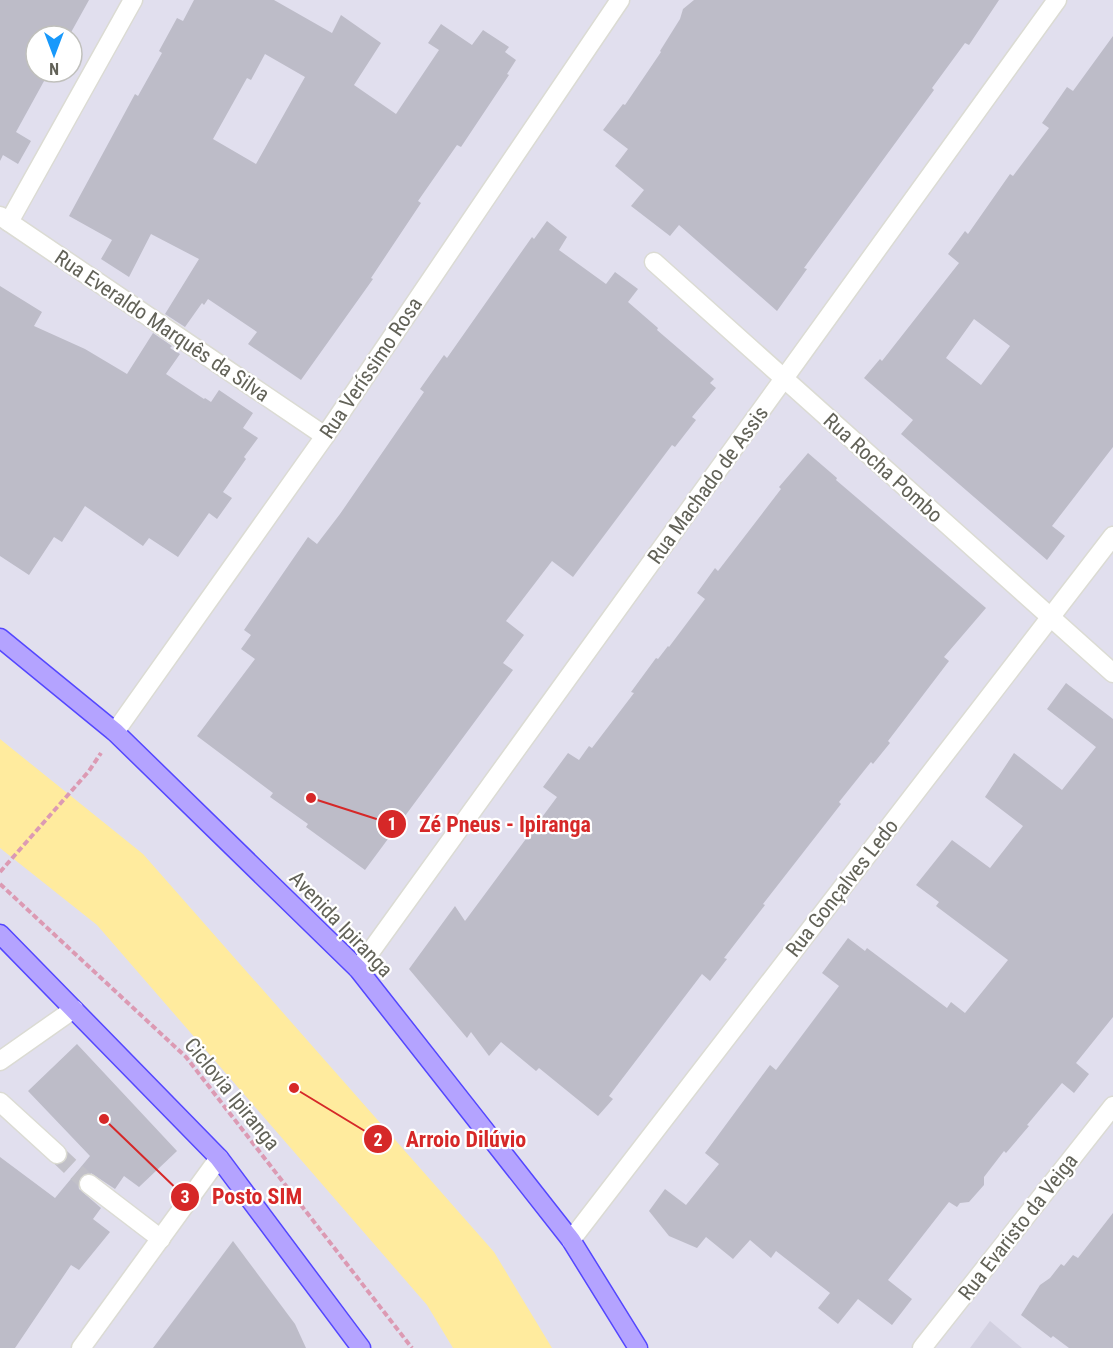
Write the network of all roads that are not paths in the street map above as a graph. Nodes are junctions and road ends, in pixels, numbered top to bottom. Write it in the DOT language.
graph roads {
  1 [pos="133,0"];
  2 [pos="620,0"];
  3 [pos="1057,0"];
  4 [pos="4,219"];
  5 [pos="654,262"];
  6 [pos="784,379"];
  7 [pos="325,436"];
  8 [pos="1113,536"];
  9 [pos="1051,617"];
  10 [pos="0,638"];
  11 [pos="1113,673"];
  12 [pos="115,732"];
  13 [pos="0,934"];
  14 [pos="358,969"];
  15 [pos="74,1009"];
  16 [pos="0,1061"];
  17 [pos="0,1102"];
  18 [pos="1113,1106"];
  19 [pos="57,1154"];
  20 [pos="219,1158"];
  21 [pos="89,1184"];
  22 [pos="160,1239"];
  23 [pos="571,1240"];
  24 [pos="81,1348"];
  25 [pos="361,1348"];
  26 [pos="638,1348"];
  27 [pos="922,1348"];
  1 -- 4 [label="street"];
  2 -- 7 [label="street, Rua Veríssimo Rosa"];
  3 -- 6 [label="street, Rua Machado de Assis"];
  4 -- 7 [label="street, Rua Everaldo Marquês da Silva"];
  5 -- 6 [label="street, Rua Rocha Pombo"];
  6 -- 9 [label="street, Rua Rocha Pombo"];
  6 -- 14 [label="street, Rua Machado de Assis"];
  7 -- 12 [label="street, Rua Veríssimo Rosa"];
  8 -- 9 [label="street, Rua Gonçalves Ledo"];
  9 -- 11 [label="street, Rua Rocha Pombo"];
  9 -- 23 [label="street, Rua Gonçalves Ledo"];
  10 -- 12 [label="main road, Avenida Ipiranga"];
  12 -- 14 [label="main road, Avenida Ipiranga"];
  13 -- 15 [label="main road"];
  14 -- 23 [label="main road, Avenida Ipiranga"];
  15 -- 16 [label="street"];
  15 -- 20 [label="main road"];
  17 -- 19 [label="street"];
  18 -- 27 [label="street, Rua Evaristo da Veiga"];
  20 -- 22 [label="street"];
  20 -- 25 [label="main road"];
  21 -- 22 [label="street"];
  22 -- 24 [label="street"];
  23 -- 26 [label="main road, Avenida Ipiranga"];
}
